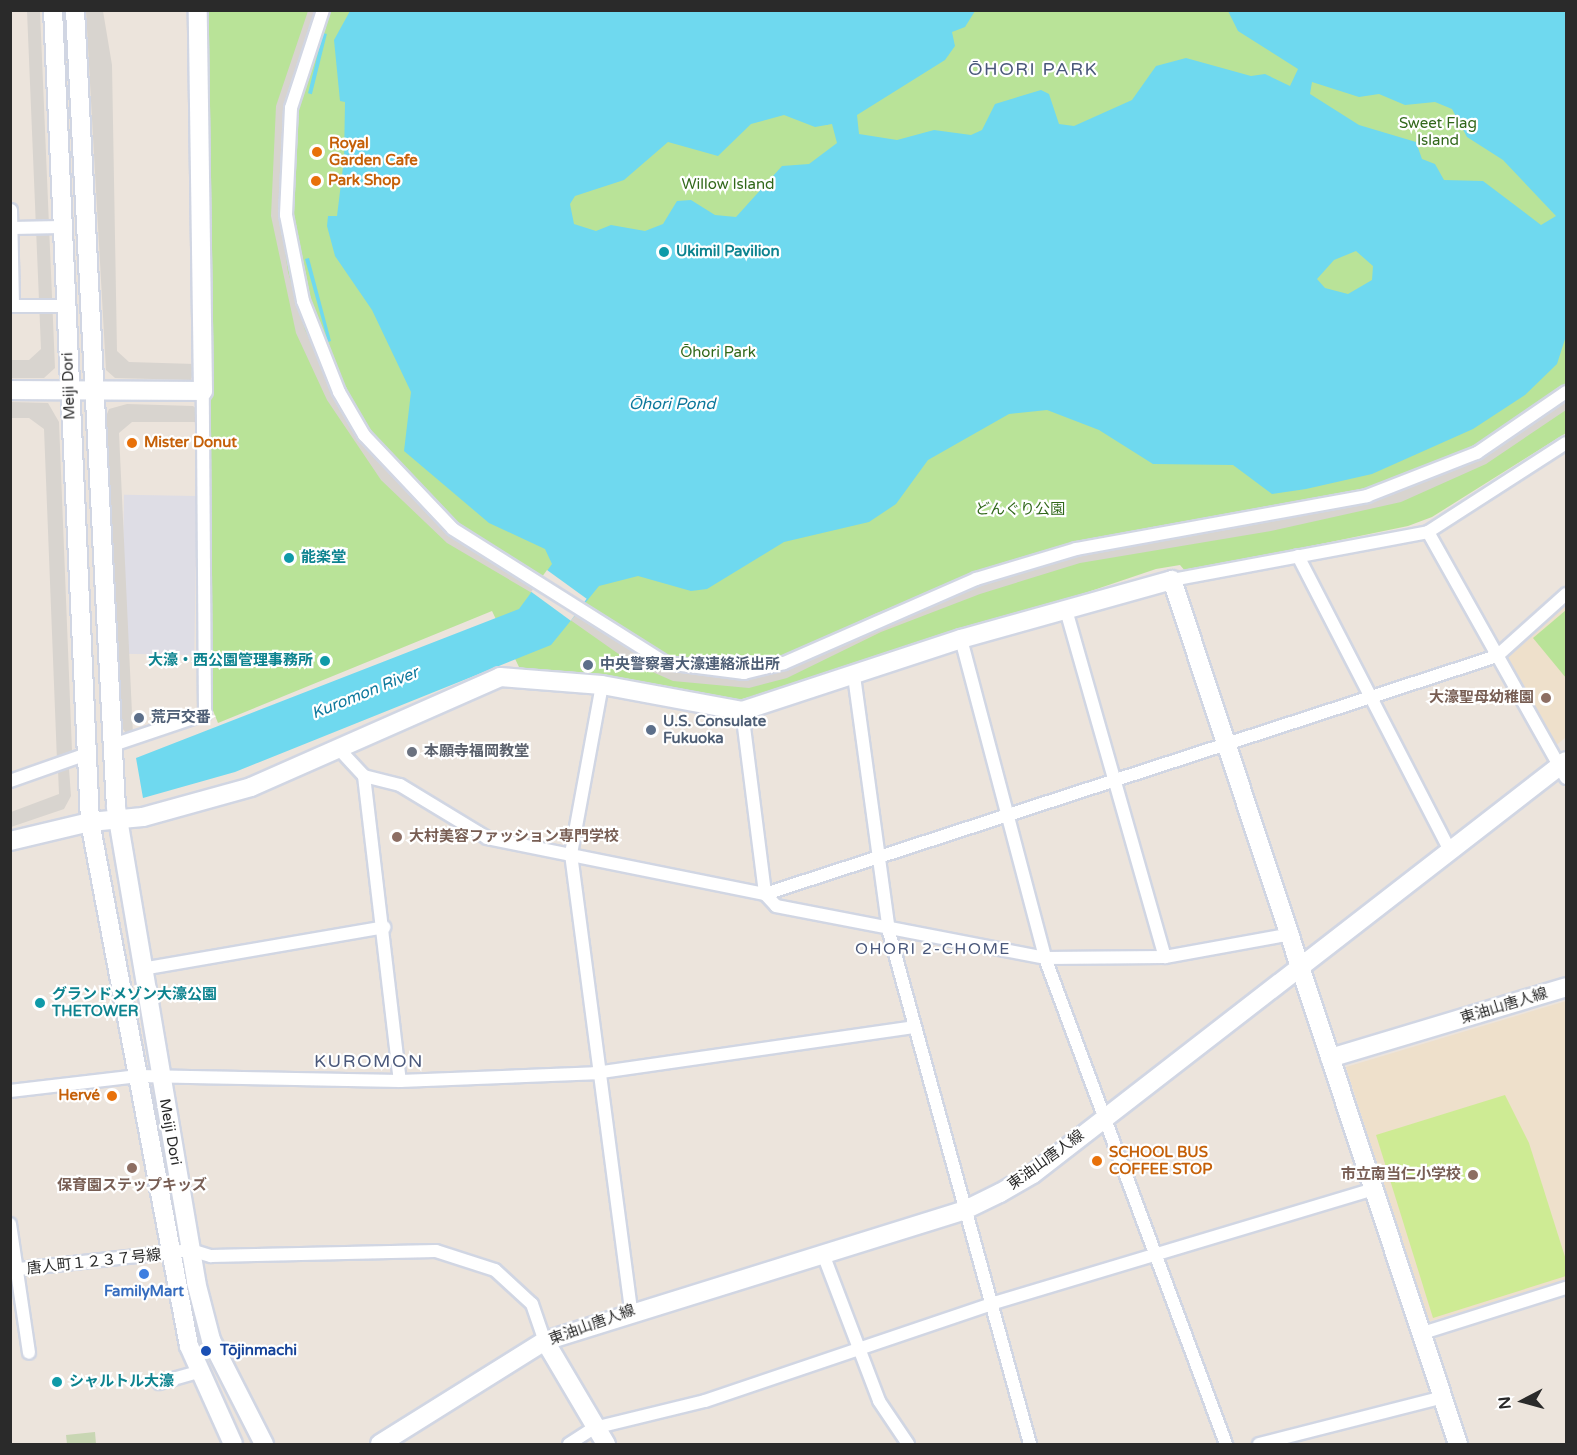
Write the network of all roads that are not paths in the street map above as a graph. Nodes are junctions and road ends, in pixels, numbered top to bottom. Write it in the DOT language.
graph roads {
  1 [pos="53,10"];
  2 [pos="75,10"];
  3 [pos="198,10"];
  4 [pos="322,10"];
  5 [pos="11,210"];
  6 [pos="61,227"];
  7 [pos="12,228"];
  8 [pos="11,266"];
  9 [pos="65,306"];
  10 [pos="10,390"];
  11 [pos="203,390"];
  12 [pos="70,392"];
  13 [pos="97,392"];
  14 [pos="1566,392"];
  15 [pos="1566,443"];
  16 [pos="1428,532"];
  17 [pos="1298,556"];
  18 [pos="1172,580"];
  19 [pos="1566,594"];
  20 [pos="1065,609"];
  21 [pos="961,639"];
  22 [pos="1497,656"];
  23 [pos="854,676"];
  24 [pos="602,685"];
  25 [pos="1371,697"];
  26 [pos="742,711"];
  27 [pos="1226,744"];
  28 [pos="338,748"];
  29 [pos="110,753"];
  30 [pos="85,758"];
  31 [pos="1564,769"];
  32 [pos="364,776"];
  33 [pos="10,781"];
  34 [pos="1115,781"];
  35 [pos="117,813"];
  36 [pos="1008,815"];
  37 [pos="89,817"];
  38 [pos="10,841"];
  39 [pos="1451,852"];
  40 [pos="571,854"];
  41 [pos="879,858"];
  42 [pos="765,894"];
  43 [pos="384,927"];
  44 [pos="889,932"];
  45 [pos="1286,935"];
  46 [pos="1165,957"];
  47 [pos="1045,958"];
  48 [pos="142,969"];
  49 [pos="1301,969"];
  50 [pos="1566,987"];
  51 [pos="915,1027"];
  52 [pos="1330,1058"];
  53 [pos="595,1073"];
  54 [pos="138,1076"];
  55 [pos="159,1076"];
  56 [pos="400,1081"];
  57 [pos="10,1091"];
  58 [pos="1104,1117"];
  59 [pos="1371,1190"];
  60 [pos="965,1210"];
  61 [pos="10,1224"];
  62 [pos="191,1250"];
  63 [pos="170,1254"];
  64 [pos="823,1254"];
  65 [pos="1156,1257"];
  66 [pos="14,1270"];
  67 [pos="1566,1288"];
  68 [pos="994,1303"];
  69 [pos="631,1310"];
  70 [pos="1423,1333"];
  71 [pos="545,1341"];
  72 [pos="862,1349"];
  73 [pos="29,1353"];
  74 [pos="198,1372"];
  75 [pos="159,1383"];
  76 [pos="1444,1397"];
  77 [pos="594,1428"];
  78 [pos="233,1444"];
  79 [pos="264,1444"];
  80 [pos="380,1444"];
  81 [pos="570,1444"];
  82 [pos="606,1444"];
  83 [pos="908,1444"];
  84 [pos="1030,1444"];
  85 [pos="1226,1444"];
  86 [pos="1259,1444"];
  87 [pos="1458,1444"];
  1 -- 6 [label="street, Meiji Dori"];
  2 -- 13 [label="street, Meiji Dori"];
  3 -- 11 [label="street"];
  4 -- 14 [label="street"];
  5 -- 7 [label="street"];
  6 -- 7 [label="street"];
  6 -- 9 [label="street, Meiji Dori"];
  7 -- 8 [label="street"];
  8 -- 9 [label="street"];
  9 -- 12 [label="street, Meiji Dori"];
  10 -- 12 [label="street"];
  11 -- 13 [label="street"];
  11 -- 29 [label="street"];
  12 -- 13 [label="street"];
  12 -- 30 [label="street, Meiji Dori"];
  13 -- 29 [label="street, Meiji Dori"];
  15 -- 16 [label="street"];
  16 -- 17 [label="street"];
  16 -- 22 [label="street"];
  17 -- 18 [label="street"];
  17 -- 25 [label="street"];
  18 -- 20 [label="street"];
  18 -- 27 [label="street"];
  19 -- 22 [label="street"];
  20 -- 21 [label="street"];
  20 -- 34 [label="street"];
  21 -- 23 [label="street"];
  21 -- 36 [label="street"];
  22 -- 25 [label="street"];
  22 -- 31 [label="street"];
  23 -- 26 [label="street"];
  23 -- 41 [label="street"];
  24 -- 26 [label="street"];
  24 -- 28 [label="street"];
  24 -- 40 [label="street"];
  25 -- 27 [label="street"];
  25 -- 39 [label="street"];
  26 -- 42 [label="street"];
  27 -- 34 [label="street"];
  27 -- 45 [label="street"];
  28 -- 32 [label="street"];
  28 -- 35 [label="street"];
  29 -- 35 [label="street, Meiji Dori"];
  30 -- 33 [label="street"];
  30 -- 37 [label="street, Meiji Dori"];
  31 -- 39 [label="street, 東油山唐人線"];
  32 -- 40 [label="street"];
  32 -- 43 [label="street"];
  34 -- 36 [label="street"];
  34 -- 46 [label="street"];
  35 -- 37 [label="street"];
  35 -- 48 [label="street, Meiji Dori"];
  36 -- 41 [label="street"];
  36 -- 47 [label="street"];
  37 -- 38 [label="street"];
  37 -- 54 [label="street, Meiji Dori"];
  39 -- 49 [label="street, 東油山唐人線"];
  40 -- 42 [label="street"];
  40 -- 53 [label="street"];
  41 -- 42 [label="street"];
  41 -- 44 [label="street"];
  42 -- 44 [label="street"];
  43 -- 48 [label="street"];
  43 -- 56 [label="street"];
  44 -- 47 [label="street"];
  44 -- 51 [label="street"];
  45 -- 46 [label="street"];
  45 -- 49 [label="street"];
  46 -- 47 [label="street"];
  47 -- 58 [label="street"];
  48 -- 55 [label="street, Meiji Dori"];
  49 -- 52 [label="street"];
  49 -- 58 [label="street, 東油山唐人線"];
  50 -- 52 [label="street, 東油山唐人線"];
  51 -- 53 [label="street"];
  51 -- 60 [label="street"];
  52 -- 59 [label="street"];
  53 -- 56 [label="street"];
  53 -- 69 [label="street"];
  54 -- 55 [label="street"];
  54 -- 57 [label="street"];
  54 -- 63 [label="street, Meiji Dori"];
  55 -- 56 [label="street"];
  55 -- 62 [label="street, Meiji Dori"];
  58 -- 60 [label="street, 東油山唐人線"];
  58 -- 65 [label="street"];
  59 -- 65 [label="street"];
  59 -- 70 [label="street"];
  60 -- 64 [label="street, 東油山唐人線"];
  60 -- 68 [label="street"];
  61 -- 66 [label="street"];
  62 -- 63 [label="street, 唐人町１２３７号線"];
  62 -- 71 [label="street"];
  62 -- 79 [label="street, Meiji Dori"];
  63 -- 66 [label="street, 唐人町１２３７号線"];
  63 -- 74 [label="street, Meiji Dori"];
  64 -- 69 [label="street, 東油山唐人線"];
  64 -- 72 [label="street"];
  65 -- 68 [label="street"];
  65 -- 85 [label="street"];
  66 -- 73 [label="street"];
  67 -- 70 [label="street"];
  68 -- 72 [label="street"];
  68 -- 84 [label="street"];
  69 -- 71 [label="street, 東油山唐人線"];
  70 -- 76 [label="street"];
  71 -- 77 [label="street"];
  71 -- 80 [label="street, 東油山唐人線"];
  72 -- 77 [label="street"];
  72 -- 83 [label="street"];
  74 -- 75 [label="street"];
  74 -- 78 [label="street, Meiji Dori"];
  76 -- 86 [label="street"];
  76 -- 87 [label="street"];
  77 -- 81 [label="street"];
  77 -- 82 [label="street"];
}
